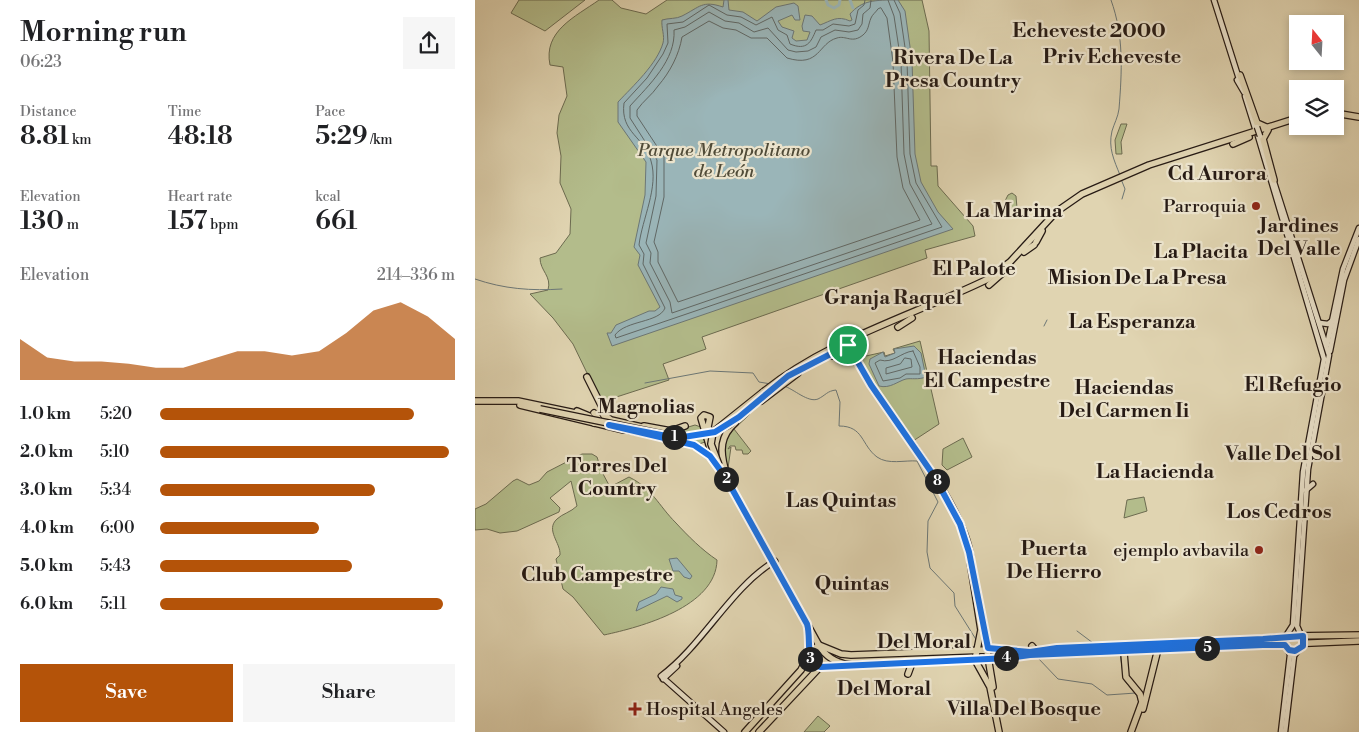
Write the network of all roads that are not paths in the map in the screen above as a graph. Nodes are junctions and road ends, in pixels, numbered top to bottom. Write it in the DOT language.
graph roads {
  1 [pos="1215,0"];
  2 [pos="1238,78"];
  3 [pos="1243,92"];
  4 [pos="1344,113"];
  5 [pos="1359,115"];
  6 [pos="1289,121"];
  7 [pos="1268,128"];
  8 [pos="1253,131"];
  9 [pos="1234,135"];
  10 [pos="1259,136"];
  11 [pos="1233,144"];
  12 [pos="1274,180"];
  13 [pos="1359,228"];
  14 [pos="1041,230"];
  15 [pos="1357,240"];
  16 [pos="1034,241"];
  17 [pos="1023,248"];
  18 [pos="1294,256"];
  19 [pos="1007,267"];
  20 [pos="989,285"];
  21 [pos="913,315"];
  22 [pos="892,319"];
  23 [pos="1333,320"];
  24 [pos="1320,322"];
  25 [pos="881,327"];
  26 [pos="898,327"];
  27 [pos="869,329"];
  28 [pos="845,343"];
  29 [pos="857,345"];
  30 [pos="1327,345"];
  31 [pos="832,356"];
  32 [pos="852,357"];
  33 [pos="1326,360"];
  34 [pos="789,375"];
  35 [pos="587,377"];
  36 [pos="782,381"];
  37 [pos="763,392"];
  38 [pos="506,396"];
  39 [pos="1318,401"];
  40 [pos="475,402"];
  41 [pos="521,402"];
  42 [pos="539,405"];
  43 [pos="740,406"];
  44 [pos="593,412"];
  45 [pos="747,412"];
  46 [pos="600,416"];
  47 [pos="610,422"];
  48 [pos="590,423"];
  49 [pos="633,425"];
  50 [pos="685,426"];
  51 [pos="708,427"];
  52 [pos="646,434"];
  53 [pos="687,437"];
  54 [pos="706,443"];
  55 [pos="718,465"];
  56 [pos="725,469"];
  57 [pos="1313,484"];
  58 [pos="1306,490"];
  59 [pos="751,521"];
  60 [pos="773,565"];
  61 [pos="981,608"];
  62 [pos="807,624"];
  63 [pos="1290,631"];
  64 [pos="1298,631"];
  65 [pos="1359,635"];
  66 [pos="1303,636"];
  67 [pos="1250,637"];
  68 [pos="1284,637"];
  69 [pos="1317,638"];
  70 [pos="1204,639"];
  71 [pos="1259,639"];
  72 [pos="1359,641"];
  73 [pos="1272,642"];
  74 [pos="1084,644"];
  75 [pos="1303,644"];
  76 [pos="819,645"];
  77 [pos="1189,645"];
  78 [pos="1180,646"];
  79 [pos="1284,647"];
  80 [pos="827,648"];
  81 [pos="1063,648"];
  82 [pos="1120,648"];
  83 [pos="1207,648"];
  84 [pos="1218,649"];
  85 [pos="949,651"];
  86 [pos="976,651"];
  87 [pos="1009,651"];
  88 [pos="1035,651"];
  89 [pos="1296,651"];
  90 [pos="1157,652"];
  91 [pos="809,653"];
  92 [pos="988,653"];
  93 [pos="1009,658"];
  94 [pos="831,659"];
  95 [pos="957,660"];
  96 [pos="946,661"];
  97 [pos="912,662"];
  98 [pos="852,665"];
  99 [pos="822,666"];
  100 [pos="983,672"];
  101 [pos="670,673"];
  102 [pos="908,674"];
  103 [pos="993,682"];
  104 [pos="710,718"];
  105 [pos="726,732"];
  106 [pos="745,732"];
  107 [pos="759,732"];
  108 [pos="1001,732"];
  109 [pos="1131,732"];
  110 [pos="1135,732"];
  111 [pos="1283,732"];
  1 -- 2 [label="main road"];
  1 -- 3 [label="main road"];
  2 -- 3 [label="main road"];
  2 -- 7 [label="main road"];
  2 -- 8 [label="main road"];
  3 -- 8 [label="main road"];
  4 -- 5 [label="main road"];
  6 -- 7 [label="main road"];
  7 -- 8 [label="main road"];
  7 -- 12 [label="main road"];
  8 -- 9 [label="main road"];
  8 -- 10 [label="main road, bridge"];
  8 -- 11 [label="main road"];
  8 -- 14 [label="main road"];
  10 -- 12 [label="main road"];
  10 -- 18 [label="main road"];
  12 -- 18 [label="main road"];
  13 -- 15 [label="main road"];
  14 -- 16 [label="main road"];
  14 -- 17 [label="main road"];
  15 -- 23 [label="main road"];
  15 -- 33 [label="main road"];
  16 -- 17 [label="main road"];
  16 -- 19 [label="main road"];
  17 -- 19 [label="main road"];
  18 -- 24 [label="main road"];
  18 -- 33 [label="main road"];
  19 -- 20 [label="main road"];
  19 -- 21 [label="main road"];
  19 -- 21 [label="main road"];
  21 -- 22 [label="main road"];
  21 -- 25 [label="main road"];
  21 -- 26 [label="main road"];
  21 -- 28 [label="main road"];
  23 -- 24 [label="main road"];
  23 -- 30 [label="main road"];
  24 -- 30 [label="main road"];
  25 -- 27 [label="main road"];
  25 -- 28 [label="main road"];
  28 -- 32 [label="main road"];
  28 -- 34 [label="main road"];
  28 -- 36 [label="main road"];
  29 -- 32 [label="main road"];
  30 -- 33 [label="main road"];
  31 -- 32 [label="main road"];
  32 -- 61 [label="main road"];
  33 -- 39 [label="main road"];
  34 -- 36 [label="main road"];
  34 -- 36 [label="main road"];
  35 -- 47 [label="main road"];
  36 -- 37 [label="main road"];
  36 -- 45 [label="main road"];
  36 -- 53 [label="main road, bridge"];
  37 -- 49 [label="main road, bridge"];
  37 -- 55 [label="main road, bridge"];
  38 -- 41 [label="main road"];
  39 -- 58 [label="main road"];
  39 -- 63 [label="main road"];
  40 -- 41 [label="main road"];
  41 -- 42 [label="main road"];
  41 -- 48 [label="main road"];
  42 -- 44 [label="main road, bridge"];
  42 -- 44 [label="main road"];
  42 -- 53 [label="main road, bridge"];
  43 -- 45 [label="main road"];
  44 -- 46 [label="main road"];
  44 -- 47 [label="main road, bridge"];
  45 -- 56 [label="main road"];
  46 -- 47 [label="main road"];
  46 -- 48 [label="main road"];
  47 -- 49 [label="main road, bridge"];
  47 -- 52 [label="main road"];
  47 -- 53 [label="main road, bridge"];
  48 -- 52 [label="main road"];
  49 -- 50 [label="main road, bridge"];
  51 -- 54 [label="main road"];
  51 -- 54 [label="main road"];
  51 -- 56 [label="main road"];
  52 -- 55 [label="main road"];
  54 -- 55 [label="main road"];
  55 -- 59 [label="main road"];
  56 -- 59 [label="main road"];
  57 -- 58 [label="main road"];
  58 -- 64 [label="main road"];
  59 -- 60 [label="main road"];
  59 -- 60 [label="main road"];
  60 -- 62 [label="main road"];
  60 -- 80 [label="main road"];
  60 -- 101 [label="main road"];
  61 -- 86 [label="main road"];
  61 -- 92 [label="main road"];
  62 -- 76 [label="main road"];
  62 -- 91 [label="main road"];
  63 -- 64 [label="main road"];
  63 -- 68 [label="main road"];
  64 -- 66 [label="main road"];
  65 -- 69 [label="main road"];
  66 -- 68 [label="main road"];
  66 -- 69 [label="main road"];
  66 -- 75 [label="main road"];
  67 -- 71 [label="main road"];
  68 -- 73 [label="main road"];
  68 -- 79 [label="main road"];
  69 -- 72 [label="main road"];
  69 -- 75 [label="main road"];
  70 -- 77 [label="main road"];
  71 -- 73 [label="main road"];
  71 -- 77 [label="main road"];
  73 -- 79 [label="main road"];
  73 -- 83 [label="main road"];
  74 -- 81 [label="main road"];
  75 -- 79 [label="main road"];
  75 -- 89 [label="main road"];
  76 -- 80 [label="main road"];
  76 -- 91 [label="main road"];
  76 -- 94 [label="main road"];
  77 -- 78 [label="main road"];
  77 -- 83 [label="main road"];
  78 -- 82 [label="main road"];
  78 -- 82 [label="main road"];
  79 -- 89 [label="main road"];
  79 -- 111 [label="main road"];
  80 -- 85 [label="main road"];
  80 -- 94 [label="main road"];
  81 -- 82 [label="main road"];
  81 -- 88 [label="main road"];
  82 -- 88 [label="main road"];
  82 -- 109 [label="main road"];
  83 -- 84 [label="main road"];
  85 -- 86 [label="main road"];
  85 -- 86 [label="main road"];
  85 -- 96 [label="main road"];
  86 -- 92 [label="main road"];
  86 -- 92 [label="main road"];
  86 -- 95 [label="main road"];
  86 -- 100 [label="main road"];
  86 -- 103 [label="main road"];
  87 -- 88 [label="main road"];
  87 -- 92 [label="main road"];
  87 -- 93 [label="main road"];
  88 -- 93 [label="main road"];
  89 -- 111 [label="main road"];
  90 -- 110 [label="main road"];
  91 -- 99 [label="main road"];
  91 -- 106 [label="main road"];
  92 -- 93 [label="main road"];
  92 -- 103 [label="main road"];
  94 -- 98 [label="main road"];
  94 -- 99 [label="main road"];
  95 -- 96 [label="main road"];
  95 -- 100 [label="main road"];
  96 -- 97 [label="main road"];
  97 -- 98 [label="main road"];
  97 -- 102 [label="main road"];
  98 -- 99 [label="main road"];
  99 -- 107 [label="main road"];
  100 -- 108 [label="main road"];
  101 -- 104 [label="main road"];
  101 -- 104 [label="main road"];
  103 -- 108 [label="main road"];
  104 -- 105 [label="main road"];
}
